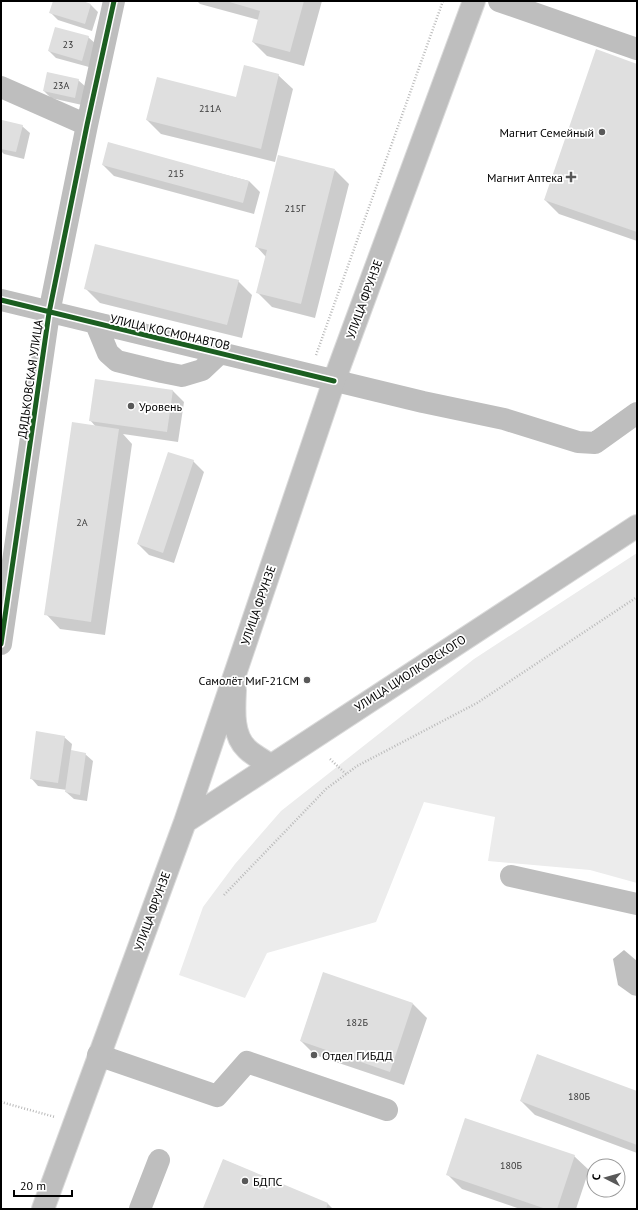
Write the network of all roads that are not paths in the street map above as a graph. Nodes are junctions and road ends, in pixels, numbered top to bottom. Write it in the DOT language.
graph roads {
  1 [pos="114,1"];
  2 [pos="474,1"];
  3 [pos="499,1"];
  4 [pos="637,49"];
  5 [pos="1,87"];
  6 [pos="87,125"];
  7 [pos="1,300"];
  8 [pos="50,313"];
  9 [pos="96,324"];
  10 [pos="219,354"];
  11 [pos="334,381"];
  12 [pos="637,413"];
  13 [pos="637,526"];
  14 [pos="1,644"];
  15 [pos="235,671"];
  16 [pos="270,765"];
  17 [pos="185,822"];
  18 [pos="511,876"];
  19 [pos="637,904"];
  20 [pos="98,1055"];
  21 [pos="387,1110"];
  22 [pos="159,1160"];
  23 [pos="43,1209"];
  24 [pos="140,1209"];
  1 -- 6 [label="main road, ДЯДЬКОВСКАЯ УЛИЦА"];
  2 -- 11 [label="main road, УЛИЦА ФРУНЗЕ"];
  3 -- 4 [label="main road"];
  5 -- 6 [label="main road"];
  6 -- 8 [label="main road, ДЯДЬКОВСКАЯ УЛИЦА"];
  7 -- 8 [label="main road, УЛИЦА КОСМОНАВТОВ"];
  8 -- 9 [label="main road, УЛИЦА КОСМОНАВТОВ"];
  8 -- 14 [label="main road, ДЯДЬКОВСКАЯ УЛИЦА"];
  9 -- 10 [label="main road, УЛИЦА КОСМОНАВТОВ"];
  9 -- 10 [label="main road"];
  10 -- 11 [label="main road, УЛИЦА КОСМОНАВТОВ"];
  11 -- 12 [label="main road, УЛИЦА КОСМОНАВТОВ"];
  11 -- 15 [label="main road, УЛИЦА ФРУНЗЕ"];
  13 -- 16 [label="main road, УЛИЦА ЦИОЛКОВСКОГО"];
  15 -- 16 [label="main road"];
  15 -- 17 [label="main road, УЛИЦА ФРУНЗЕ"];
  16 -- 17 [label="main road, УЛИЦА ЦИОЛКОВСКОГО"];
  17 -- 20 [label="main road, УЛИЦА ФРУНЗЕ"];
  18 -- 19 [label="main road"];
  20 -- 21 [label="main road"];
  20 -- 23 [label="main road, УЛИЦА ФРУНЗЕ"];
  22 -- 24 [label="main road"];
}
